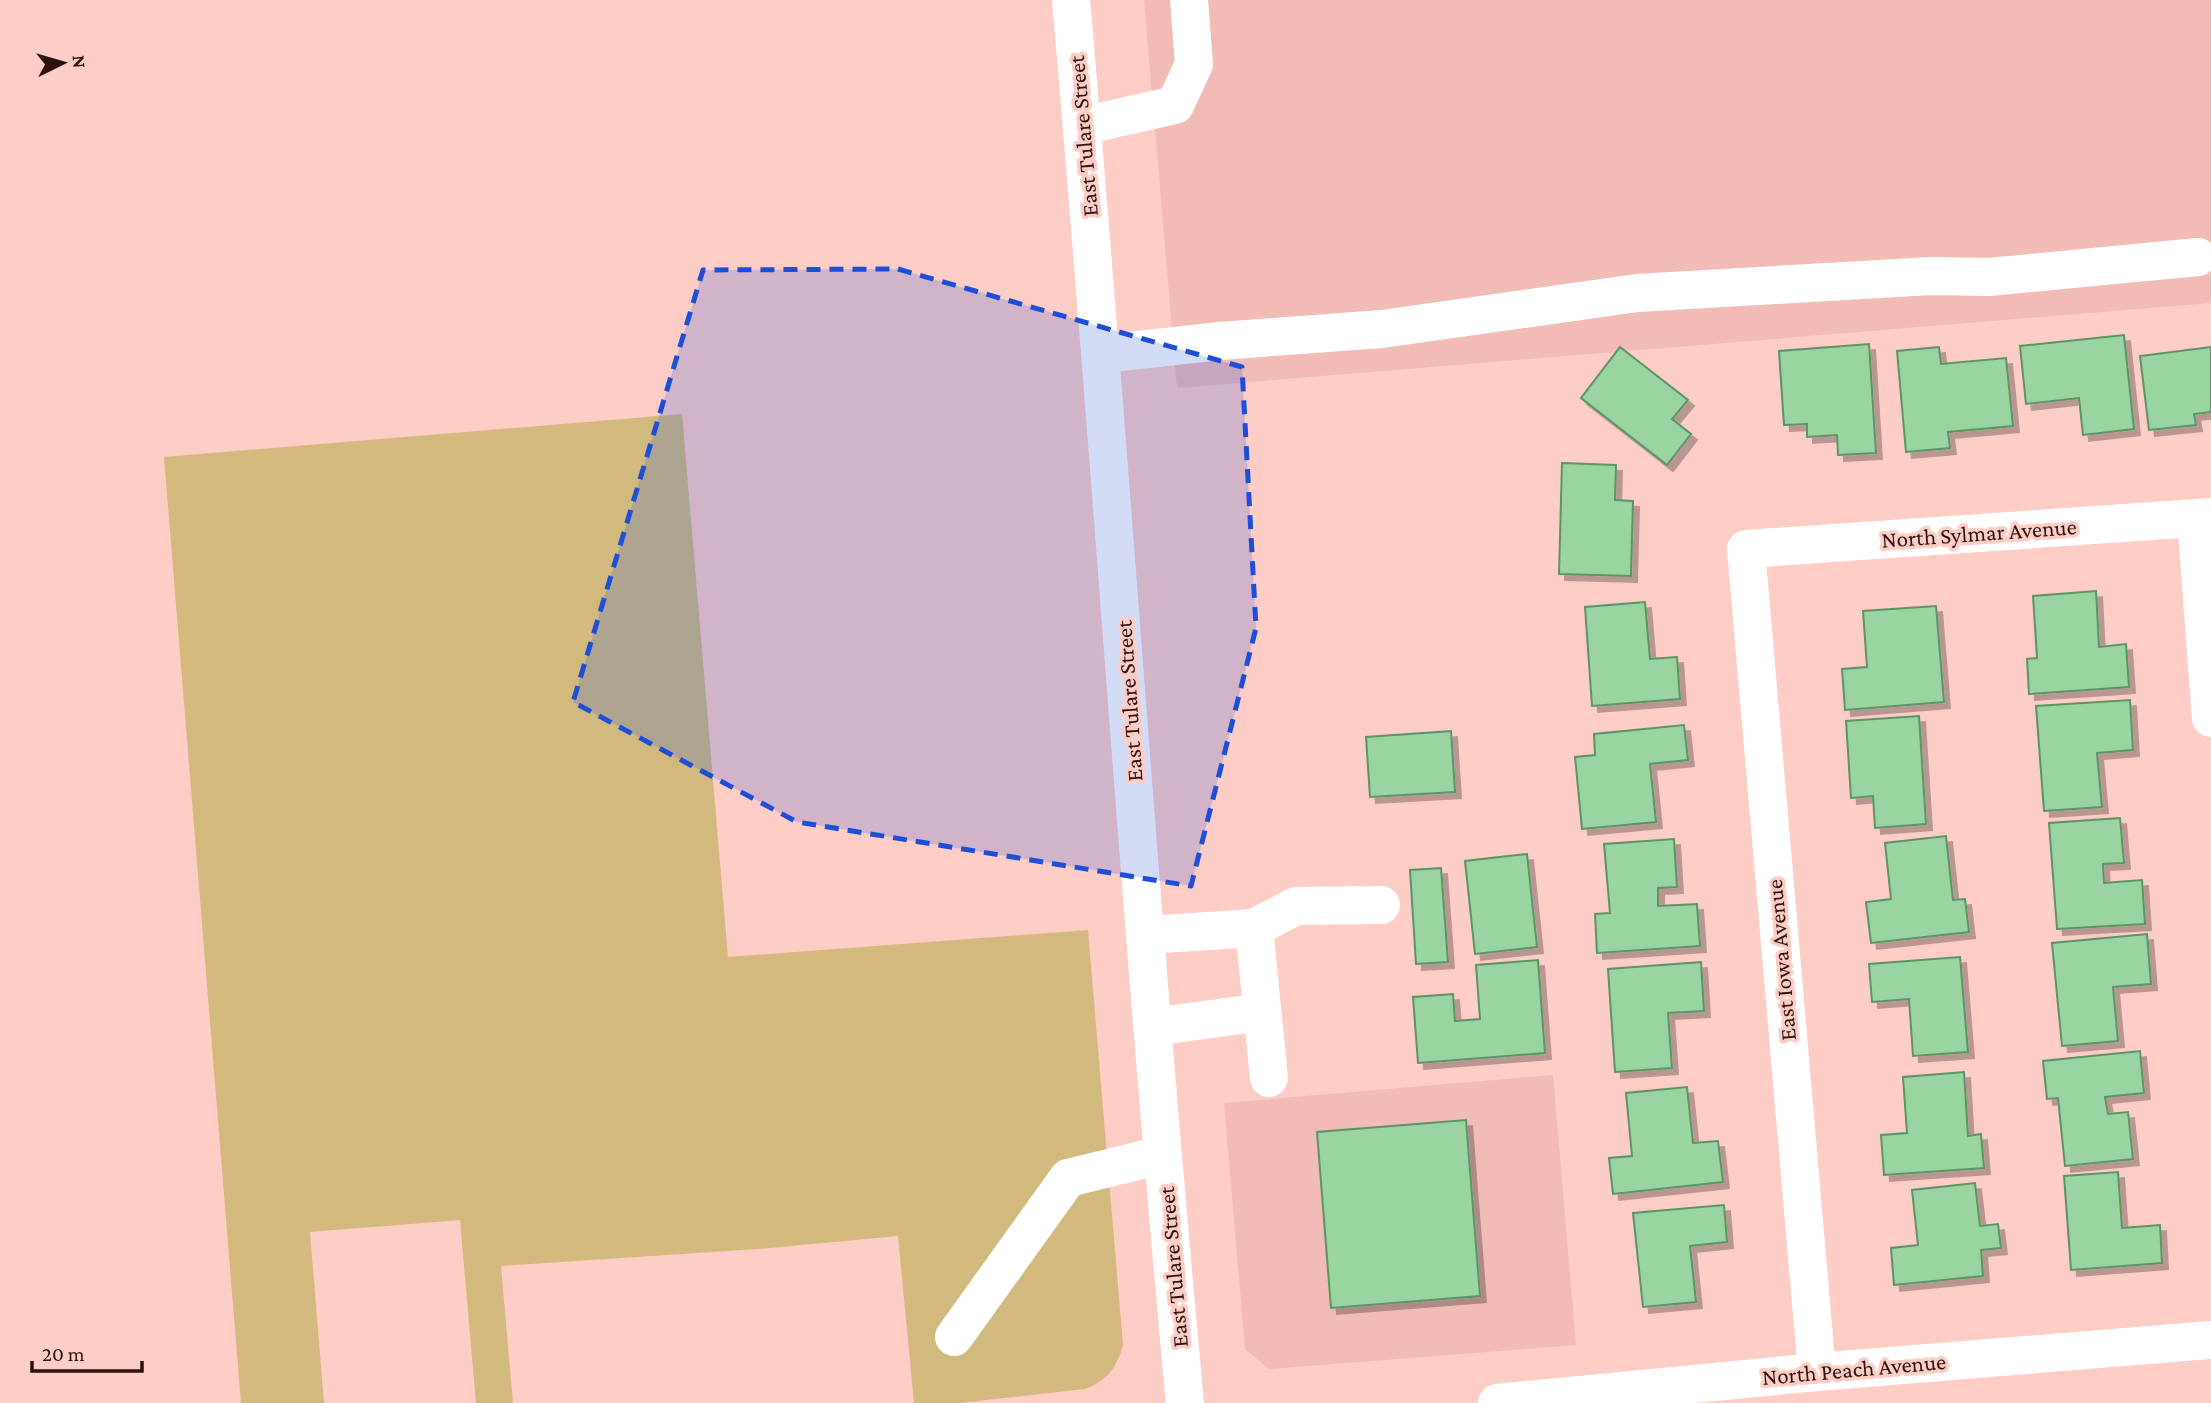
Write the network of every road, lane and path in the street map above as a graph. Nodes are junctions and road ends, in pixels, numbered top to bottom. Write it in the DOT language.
graph roads {
  1 [pos="1071,0"];
  2 [pos="1189,0"];
  3 [pos="1082,126"];
  4 [pos="2198,257"];
  5 [pos="1102,354"];
  6 [pos="2204,518"];
  7 [pos="1746,548"];
  8 [pos="2211,718"];
  9 [pos="1381,905"];
  10 [pos="1254,928"];
  11 [pos="1147,935"];
  12 [pos="1262,1012"];
  13 [pos="1153,1027"];
  14 [pos="1269,1078"];
  15 [pos="1162,1155"];
  16 [pos="954,1337"];
  17 [pos="2211,1340"];
  18 [pos="1816,1371"];
  19 [pos="1185,1403"];
  20 [pos="1497,1403"];
  1 -- 3 [label="main road, East Tulare Street"];
  2 -- 3 [label="main road"];
  3 -- 5 [label="main road, East Tulare Street"];
  4 -- 5 [label="main road"];
  5 -- 11 [label="main road, East Tulare Street"];
  6 -- 7 [label="main road, North Sylmar Avenue"];
  6 -- 8 [label="main road"];
  7 -- 18 [label="main road, East Iowa Avenue"];
  9 -- 10 [label="main road"];
  10 -- 11 [label="main road"];
  10 -- 12 [label="main road"];
  11 -- 13 [label="main road, East Tulare Street"];
  12 -- 13 [label="main road"];
  12 -- 14 [label="main road"];
  13 -- 15 [label="main road, East Tulare Street"];
  15 -- 16 [label="main road"];
  15 -- 19 [label="main road, East Tulare Street"];
  17 -- 18 [label="main road, North Peach Avenue"];
  18 -- 20 [label="main road, North Peach Avenue"];
}
